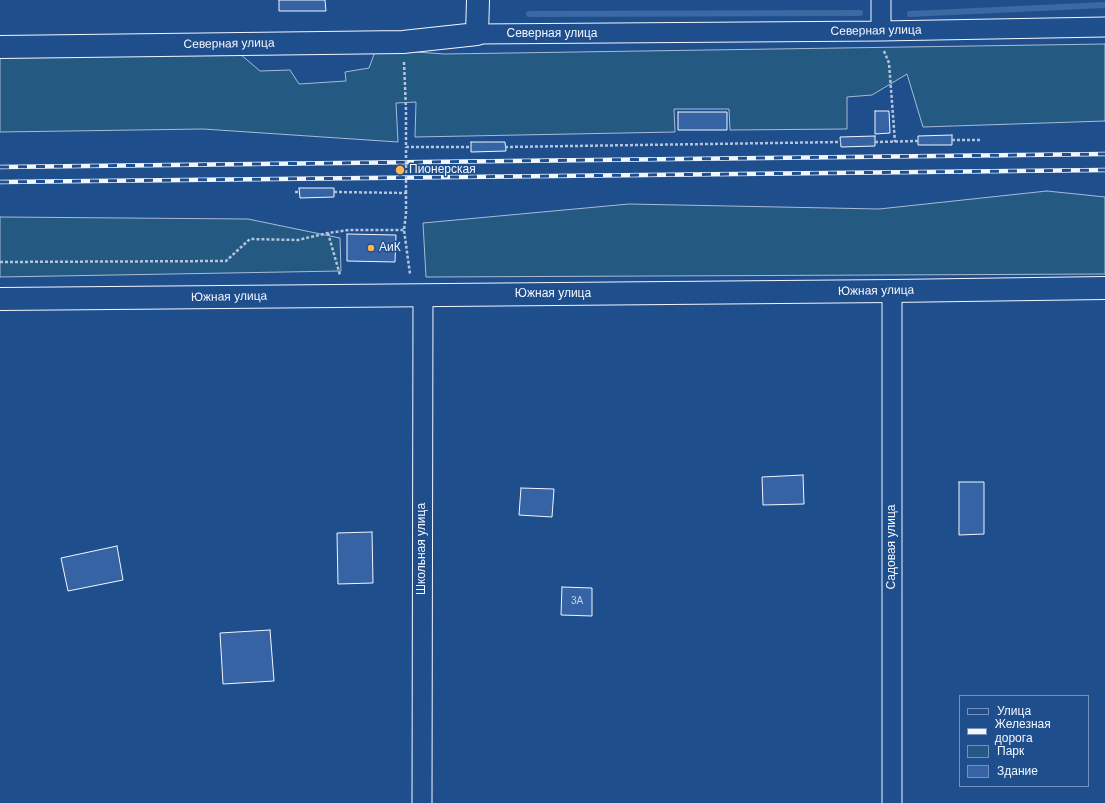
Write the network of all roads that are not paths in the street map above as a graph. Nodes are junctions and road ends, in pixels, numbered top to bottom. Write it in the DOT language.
graph roads {
  1 [pos="478,0"];
  2 [pos="881,0"];
  3 [pos="1105,27"];
  4 [pos="880,31"];
  5 [pos="477,34"];
  6 [pos="0,47"];
  7 [pos="1105,288"];
  8 [pos="892,291"];
  9 [pos="423,295"];
  10 [pos="0,299"];
  11 [pos="422,803"];
  12 [pos="892,803"];
  1 -- 5 [label="street"];
  2 -- 4 [label="street"];
  3 -- 4 [label="street, Северная улица"];
  4 -- 5 [label="street, Северная улица"];
  5 -- 6 [label="street, Северная улица"];
  7 -- 8 [label="street, Южная улица"];
  8 -- 9 [label="street, Южная улица"];
  8 -- 12 [label="street, Садовая улица"];
  9 -- 10 [label="street, Южная улица"];
  9 -- 11 [label="street, Школьная улица"];
}
